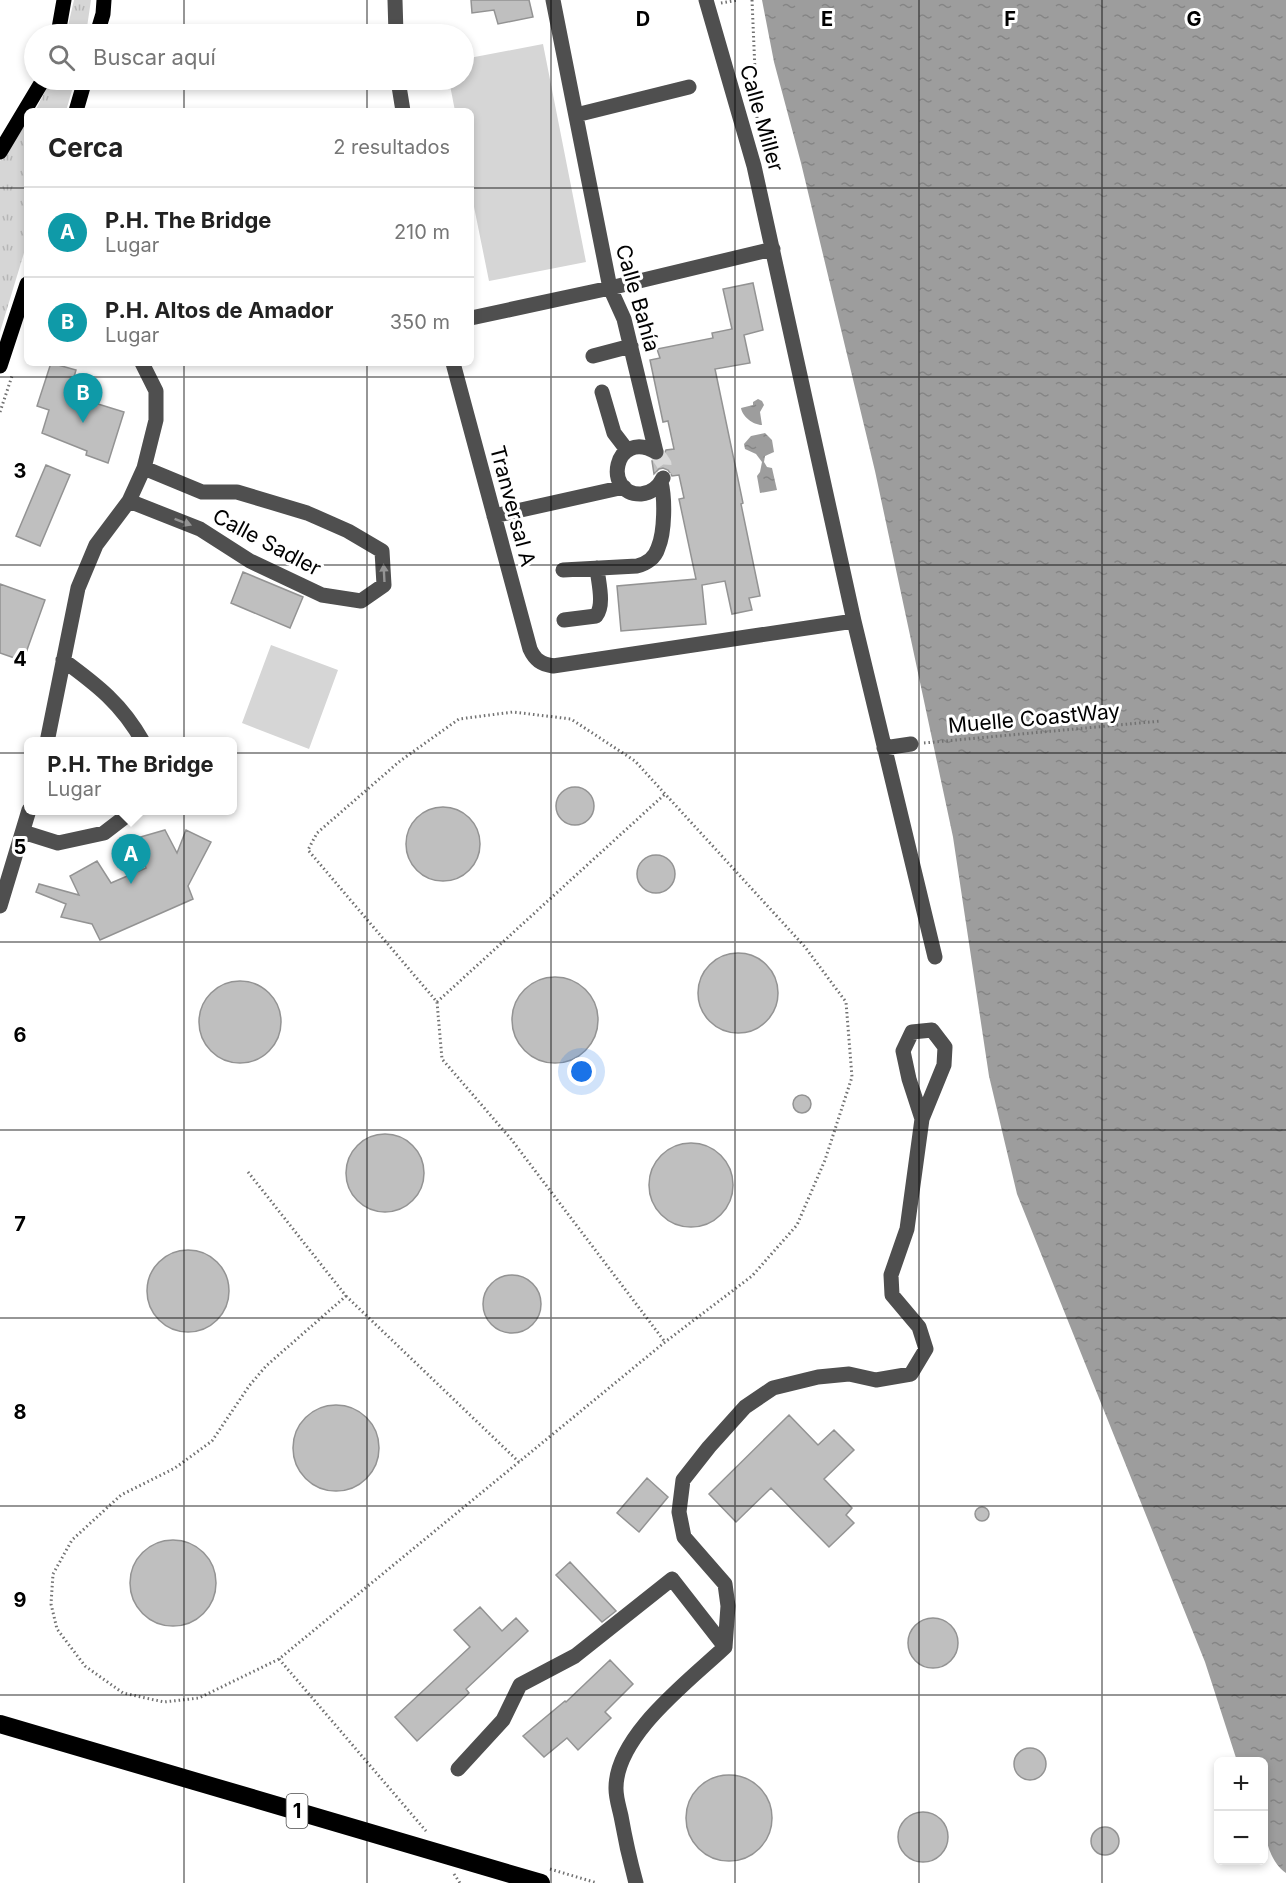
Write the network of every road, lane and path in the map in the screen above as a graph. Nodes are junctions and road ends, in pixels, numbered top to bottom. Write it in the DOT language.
graph roads {
  1 [pos="64,0"];
  2 [pos="104,0"];
  3 [pos="395,0"];
  4 [pos="553,0"];
  5 [pos="706,0"];
  6 [pos="752,0"];
  7 [pos="59,24"];
  8 [pos="100,24"];
  9 [pos="396,24"];
  10 [pos="689,87"];
  11 [pos="37,90"];
  12 [pos="82,90"];
  13 [pos="400,90"];
  14 [pos="28,108"];
  15 [pos="77,108"];
  16 [pos="403,108"];
  17 [pos="24,114"];
  18 [pos="576,115"];
  19 [pos="758,126"];
  20 [pos="0,152"];
  21 [pos="773,249"];
  22 [pos="610,288"];
  23 [pos="23,308"];
  24 [pos="474,317"];
  25 [pos="631,346"];
  26 [pos="593,356"];
  27 [pos="0,366"];
  28 [pos="144,366"];
  29 [pos="454,366"];
  30 [pos="602,392"];
  31 [pos="627,450"];
  32 [pos="144,468"];
  33 [pos="624,487"];
  34 [pos="129,501"];
  35 [pos="494,516"];
  36 [pos="597,568"];
  37 [pos="563,570"];
  38 [pos="564,620"];
  39 [pos="854,621"];
  40 [pos="63,660"];
  41 [pos="1161,721"];
  42 [pos="48,737"];
  43 [pos="141,737"];
  44 [pos="911,744"];
  45 [pos="884,748"];
  46 [pos="665,794"];
  47 [pos="28,815"];
  48 [pos="127,815"];
  49 [pos="23,832"];
  50 [pos="0,906"];
  51 [pos="935,957"];
  52 [pos="437,1002"];
  53 [pos="922,1119"];
  54 [pos="248,1172"];
  55 [pos="346,1296"];
  56 [pos="665,1342"];
  57 [pos="519,1462"];
  58 [pos="725,1647"];
  59 [pos="279,1659"];
  60 [pos="0,1724"];
  61 [pos="458,1768"];
  62 [pos="428,1834"];
  63 [pos="453,1873"];
  64 [pos="460,1883"];
  65 [pos="541,1883"];
  66 [pos="636,1883"];
  1 -- 7 [label="main road"];
  2 -- 8 [label="main road"];
  3 -- 9 [label="street"];
  4 -- 18 [label="street, Calle Bahía"];
  5 -- 21 [label="street, Calle Miller"];
  6 -- 19 [label="path"];
  10 -- 18 [label="street"];
  11 -- 14 [label="main road"];
  12 -- 15 [label="main road"];
  13 -- 16 [label="street"];
  17 -- 20 [label="main road"];
  18 -- 22 [label="street, Calle Bahía"];
  21 -- 22 [label="street"];
  21 -- 39 [label="street, Calle Miller"];
  22 -- 24 [label="street"];
  22 -- 25 [label="street, Calle Bahía"];
  23 -- 27 [label="main road"];
  25 -- 26 [label="street"];
  25 -- 31 [label="street, Calle Bahía"];
  28 -- 32 [label="street"];
  29 -- 35 [label="street, Tranversal A"];
  30 -- 31 [label="street"];
  31 -- 33 [label="street"];
  32 -- 34 [label="street"];
  34 -- 32 [label="street, Calle Sadler, one-way"];
  33 -- 35 [label="street"];
  33 -- 36 [label="street"];
  34 -- 40 [label="street"];
  35 -- 39 [label="street, Tranversal A"];
  36 -- 37 [label="street"];
  36 -- 38 [label="street"];
  39 -- 45 [label="street, Calle Miller"];
  40 -- 42 [label="street"];
  40 -- 43 [label="street"];
  41 -- 44 [label="path, Muelle CoastWay"];
  44 -- 45 [label="street"];
  45 -- 51 [label="street, Calle Miller"];
  46 -- 52 [label="path"];
  46 -- 52 [label="path"];
  46 -- 56 [label="path"];
  47 -- 49 [label="street"];
  48 -- 49 [label="street"];
  49 -- 50 [label="street"];
  52 -- 56 [label="path"];
  53 -- 53 [label="street"];
  53 -- 58 [label="street"];
  54 -- 55 [label="path"];
  55 -- 57 [label="path"];
  55 -- 59 [label="path"];
  56 -- 57 [label="path"];
  57 -- 59 [label="path"];
  58 -- 61 [label="street"];
  58 -- 66 [label="street"];
  59 -- 62 [label="path"];
  60 -- 65 [label="highway, 1"];
  63 -- 64 [label="path"];
}
